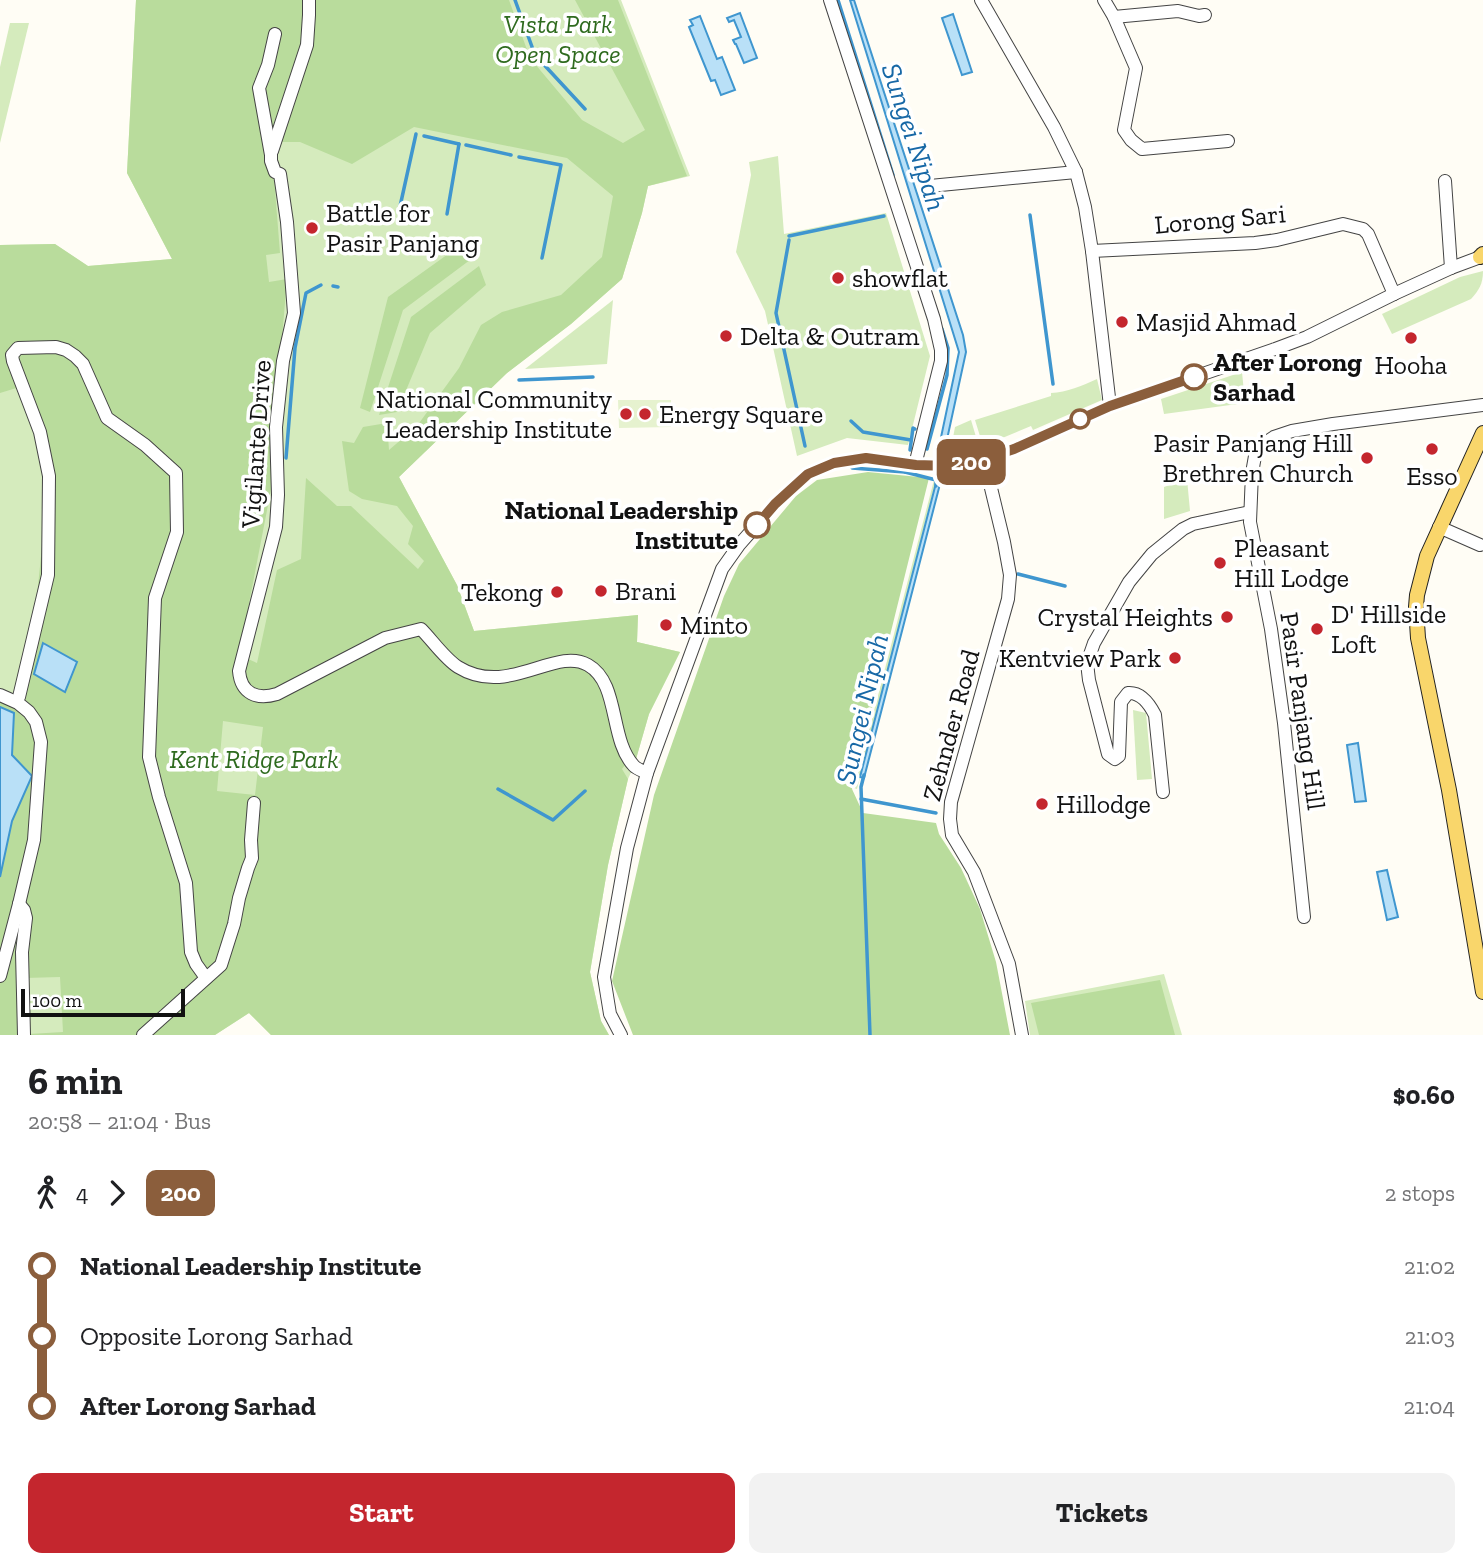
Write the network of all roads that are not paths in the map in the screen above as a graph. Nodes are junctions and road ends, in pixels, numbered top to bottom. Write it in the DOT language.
graph roads {
  1 [pos="309,0"];
  2 [pos="830,0"];
  3 [pos="981,0"];
  4 [pos="1104,0"];
  5 [pos="1205,15"];
  6 [pos="1114,17"];
  7 [pos="275,34"];
  8 [pos="1228,141"];
  9 [pos="271,155"];
  10 [pos="1076,173"];
  11 [pos="1445,181"];
  12 [pos="930,186"];
  13 [pos="1092,251"];
  14 [pos="1482,256"];
  15 [pos="1451,268"];
  16 [pos="1394,294"];
  17 [pos="1109,403"];
  18 [pos="1483,405"];
  19 [pos="1482,430"];
  20 [pos="984,459"];
  21 [pos="916,465"];
  22 [pos="1250,512"];
  23 [pos="1439,527"];
  24 [pos="1480,545"];
  25 [pos="0,695"];
  26 [pos="19,697"];
  27 [pos="648,773"];
  28 [pos="1163,792"];
  29 [pos="254,803"];
  30 [pos="19,904"];
  31 [pos="1304,917"];
  32 [pos="0,976"];
  33 [pos="206,978"];
  34 [pos="1483,992"];
  35 [pos="24,1035"];
  36 [pos="143,1035"];
  37 [pos="621,1035"];
  38 [pos="1022,1035"];
  1 -- 9 [label="street"];
  2 -- 21 [label="street"];
  3 -- 10 [label="street"];
  4 -- 6 [label="street"];
  5 -- 6 [label="street"];
  6 -- 8 [label="street"];
  7 -- 9 [label="street"];
  9 -- 27 [label="street, Vigilante Drive"];
  10 -- 12 [label="street"];
  10 -- 13 [label="street"];
  11 -- 15 [label="street"];
  13 -- 16 [label="street, Lorong Sari"];
  13 -- 17 [label="street"];
  14 -- 15 [label="street"];
  15 -- 16 [label="street"];
  16 -- 17 [label="street"];
  17 -- 20 [label="street"];
  18 -- 22 [label="street, Pasir Panjang Hill"];
  19 -- 23 [label="main road"];
  20 -- 21 [label="street"];
  20 -- 38 [label="street, Zehnder Road"];
  21 -- 27 [label="street"];
  22 -- 28 [label="street"];
  22 -- 31 [label="street, Pasir Panjang Hill"];
  23 -- 24 [label="street"];
  23 -- 34 [label="main road"];
  25 -- 30 [label="street"];
  26 -- 33 [label="street"];
  27 -- 37 [label="street"];
  29 -- 33 [label="street"];
  30 -- 32 [label="street"];
  30 -- 35 [label="street"];
  33 -- 36 [label="street"];
}
